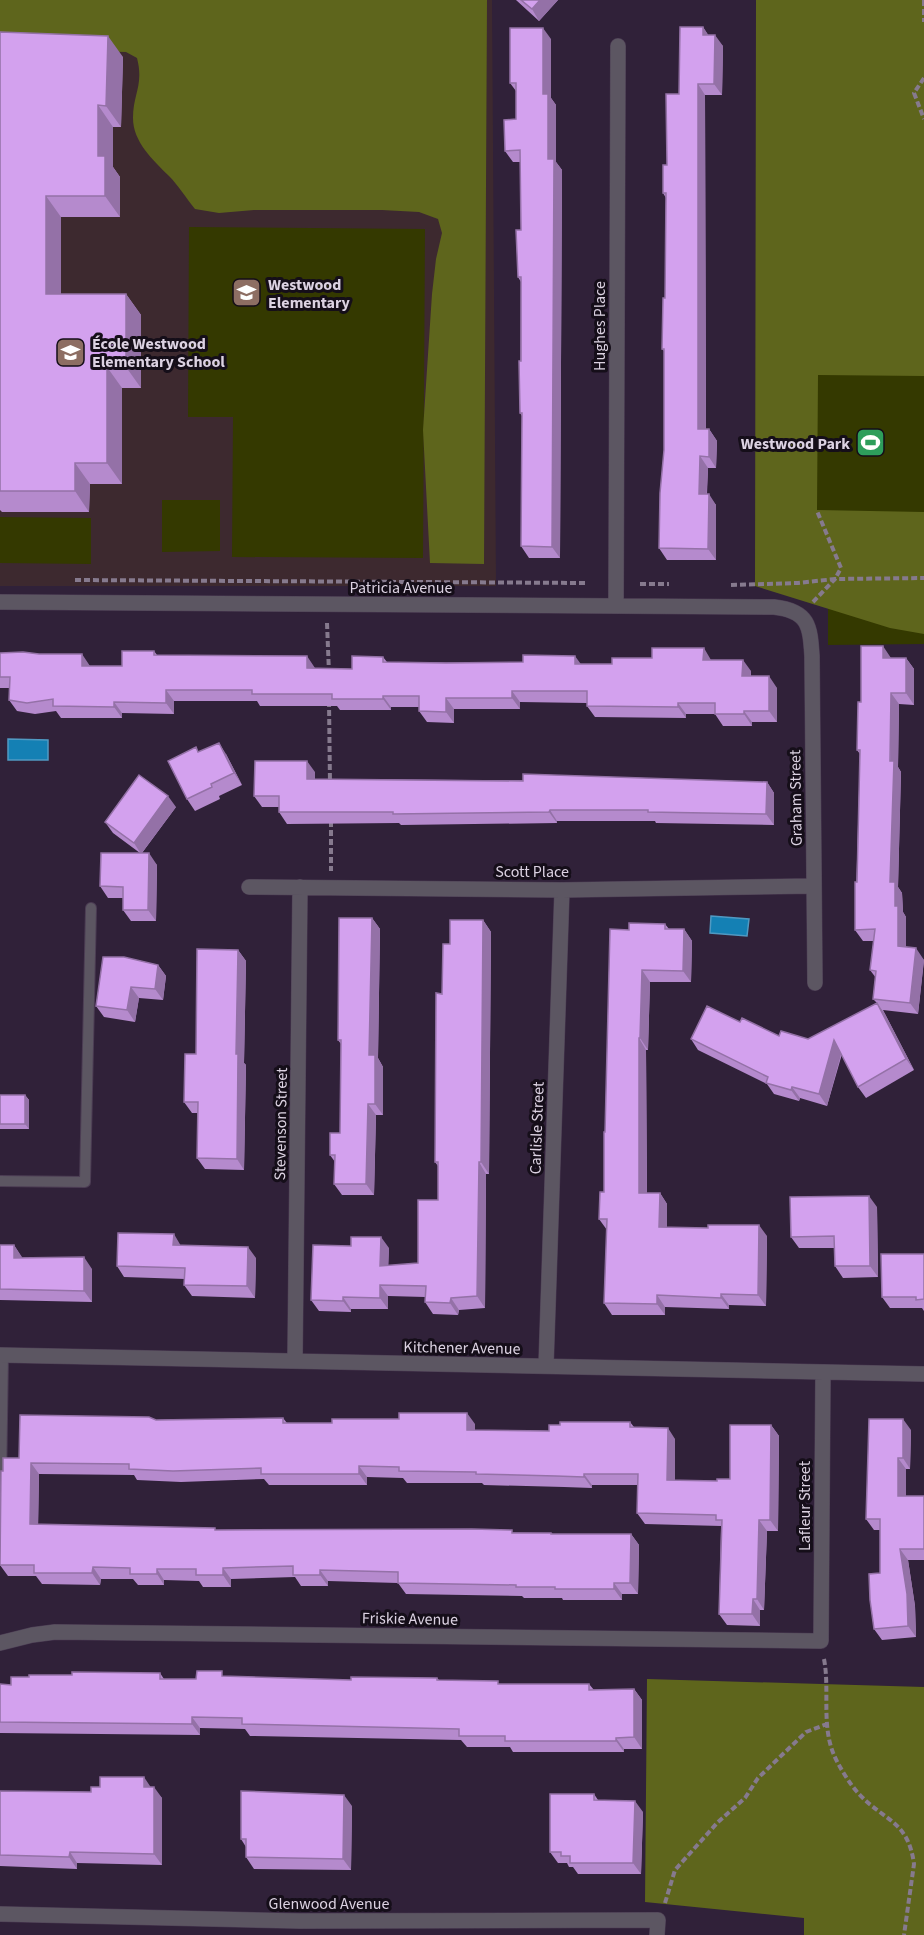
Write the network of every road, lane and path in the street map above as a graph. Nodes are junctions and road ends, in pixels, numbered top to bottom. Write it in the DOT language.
graph roads {
  1 [pos="924,0"];
  2 [pos="924,22"];
  3 [pos="618,46"];
  4 [pos="924,78"];
  5 [pos="924,119"];
  6 [pos="817,511"];
  7 [pos="924,578"];
  8 [pos="836,579"];
  9 [pos="150,581"];
  10 [pos="587,583"];
  11 [pos="640,584"];
  12 [pos="672,584"];
  13 [pos="726,585"];
  14 [pos="0,602"];
  15 [pos="616,606"];
  16 [pos="800,615"];
  17 [pos="326,620"];
  18 [pos="329,685"];
  19 [pos="329,697"];
  20 [pos="330,792"];
  21 [pos="331,816"];
  22 [pos="814,886"];
  23 [pos="249,887"];
  24 [pos="300,887"];
  25 [pos="331,887"];
  26 [pos="562,890"];
  27 [pos="91,908"];
  28 [pos="815,983"];
  29 [pos="0,1181"];
  30 [pos="1,1355"];
  31 [pos="295,1362"];
  32 [pos="546,1366"];
  33 [pos="823,1372"];
  34 [pos="924,1374"];
  35 [pos="1,1491"];
  36 [pos="821,1641"];
  37 [pos="0,1643"];
  38 [pos="827,1724"];
  39 [pos="0,1914"];
  40 [pos="300,1928"];
  41 [pos="658,1928"];
  42 [pos="904,1935"];
  1 -- 2 [label="path"];
  3 -- 15 [label="street, Hughes Place"];
  4 -- 5 [label="path"];
  6 -- 8 [label="path"];
  7 -- 8 [label="path"];
  8 -- 13 [label="path"];
  8 -- 16 [label="path"];
  9 -- 10 [label="path"];
  11 -- 12 [label="path"];
  14 -- 15 [label="street, Patricia Avenue"];
  15 -- 16 [label="street, Patricia Avenue"];
  16 -- 22 [label="street, Graham Street"];
  17 -- 18 [label="path"];
  19 -- 20 [label="path"];
  21 -- 25 [label="path"];
  22 -- 26 [label="street, Scott Place"];
  22 -- 28 [label="street, Graham Street"];
  23 -- 24 [label="street, Scott Place"];
  24 -- 25 [label="street, Scott Place"];
  24 -- 31 [label="street, Stevenson Street"];
  25 -- 26 [label="street, Scott Place"];
  26 -- 32 [label="street, Carlisle Street"];
  27 -- 29 [label="lane"];
  30 -- 31 [label="street, Kitchener Avenue"];
  30 -- 35 [label="lane"];
  31 -- 32 [label="street, Kitchener Avenue"];
  32 -- 33 [label="street, Kitchener Avenue"];
  33 -- 34 [label="street, Kitchener Avenue"];
  33 -- 36 [label="street, Lafleur Street"];
  36 -- 37 [label="street, Friskie Avenue"];
  36 -- 38 [label="path"];
  38 -- 41 [label="path"];
  38 -- 42 [label="path"];
  39 -- 40 [label="street, Glenwood Avenue"];
  40 -- 41 [label="street, Glenwood Avenue"];
}
